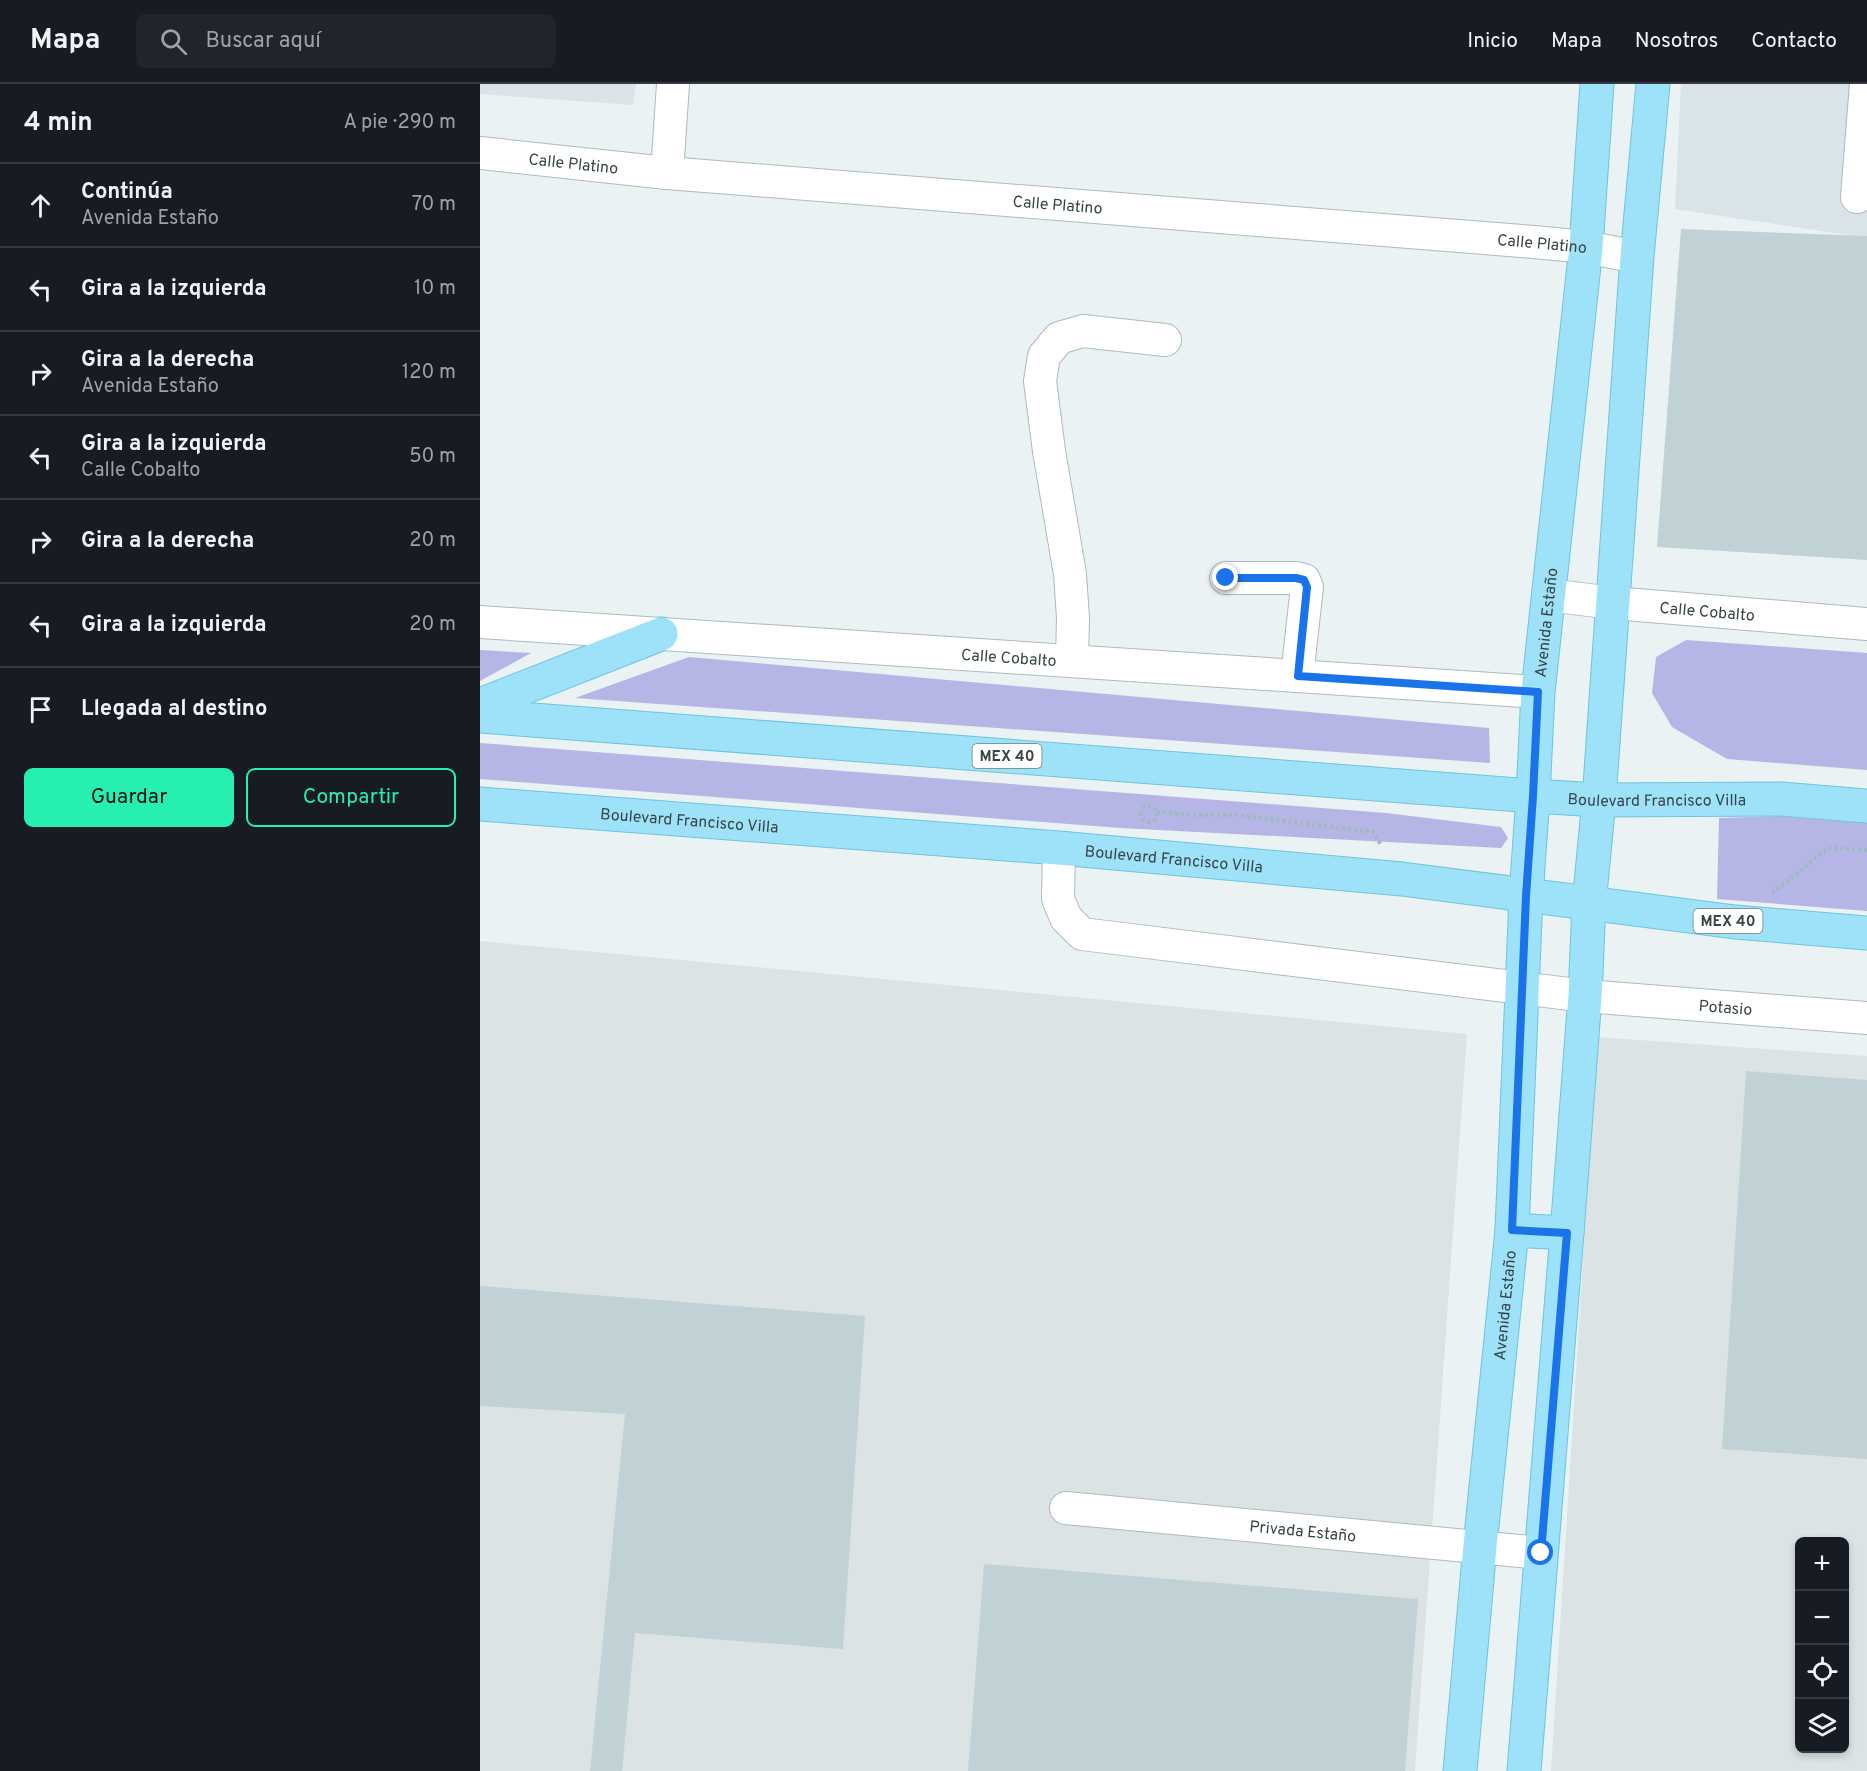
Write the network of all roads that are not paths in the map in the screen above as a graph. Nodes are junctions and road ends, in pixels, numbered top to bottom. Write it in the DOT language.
graph roads {
  1 [pos="673,84"];
  2 [pos="1597,84"];
  3 [pos="1653,84"];
  4 [pos="1866,84"];
  5 [pos="480,153"];
  6 [pos="667,173"];
  7 [pos="1857,197"];
  8 [pos="1586,247"];
  9 [pos="1637,257"];
  10 [pos="1165,340"];
  11 [pos="1226,578"];
  12 [pos="1548,595"];
  13 [pos="1613,603"];
  14 [pos="480,621"];
  15 [pos="1867,624"];
  16 [pos="661,634"];
  17 [pos="1072,660"];
  18 [pos="1298,676"];
  19 [pos="1538,692"];
  20 [pos="480,705"];
  21 [pos="480,716"];
  22 [pos="1533,796"];
  23 [pos="1599,800"];
  24 [pos="480,804"];
  25 [pos="1867,806"];
  26 [pos="1059,848"];
  27 [pos="1526,896"];
  28 [pos="1589,904"];
  29 [pos="1867,933"];
  30 [pos="1521,989"];
  31 [pos="1584,996"];
  32 [pos="1867,1018"];
  33 [pos="1512,1230"];
  34 [pos="1567,1233"];
  35 [pos="1066,1508"];
  36 [pos="1480,1546"];
  37 [pos="1541,1553"];
  38 [pos="1460,1771"];
  39 [pos="1524,1771"];
  1 -- 6 [label="street"];
  2 -- 8 [label="main road, Avenida Estaño"];
  3 -- 9 [label="main road"];
  4 -- 7 [label="street"];
  5 -- 6 [label="street, Calle Platino"];
  6 -- 8 [label="street, Calle Platino"];
  8 -- 9 [label="street, Calle Platino"];
  8 -- 12 [label="main road, Avenida Estaño"];
  9 -- 13 [label="main road"];
  10 -- 17 [label="street"];
  11 -- 18 [label="street"];
  12 -- 13 [label="street, Calle Cobalto"];
  12 -- 19 [label="main road, Avenida Estaño"];
  13 -- 15 [label="street, Calle Cobalto"];
  13 -- 23 [label="main road"];
  14 -- 16 [label="street, Calle Cobalto"];
  16 -- 17 [label="street, Calle Cobalto"];
  16 -- 20 [label="main road"];
  17 -- 18 [label="street, Calle Cobalto"];
  18 -- 19 [label="street, Calle Cobalto"];
  19 -- 22 [label="main road, Avenida Estaño"];
  21 -- 22 [label="main road, Boulevard Francisco Villa / MEX 40"];
  22 -- 23 [label="main road, Boulevard Francisco Villa / MEX 40"];
  22 -- 27 [label="main road, Avenida Estaño"];
  23 -- 25 [label="main road, Boulevard Francisco Villa / MEX 40"];
  23 -- 28 [label="main road"];
  24 -- 26 [label="main road, Boulevard Francisco Villa / MEX 40"];
  26 -- 27 [label="main road, Boulevard Francisco Villa / MEX 40"];
  26 -- 30 [label="street, Potasio"];
  27 -- 28 [label="main road, Boulevard Francisco Villa / MEX 40"];
  27 -- 30 [label="main road, Avenida Estaño"];
  28 -- 29 [label="main road, Boulevard Francisco Villa / MEX 40"];
  28 -- 31 [label="main road"];
  30 -- 31 [label="street, Potasio"];
  30 -- 33 [label="main road, Avenida Estaño"];
  31 -- 32 [label="street, Potasio"];
  31 -- 34 [label="main road"];
  33 -- 34 [label="main road"];
  33 -- 36 [label="main road, Avenida Estaño"];
  34 -- 37 [label="main road"];
  35 -- 36 [label="street, Privada Estaño"];
  36 -- 37 [label="street, Privada Estaño"];
  36 -- 38 [label="main road, Avenida Estaño"];
  37 -- 39 [label="main road"];
}
